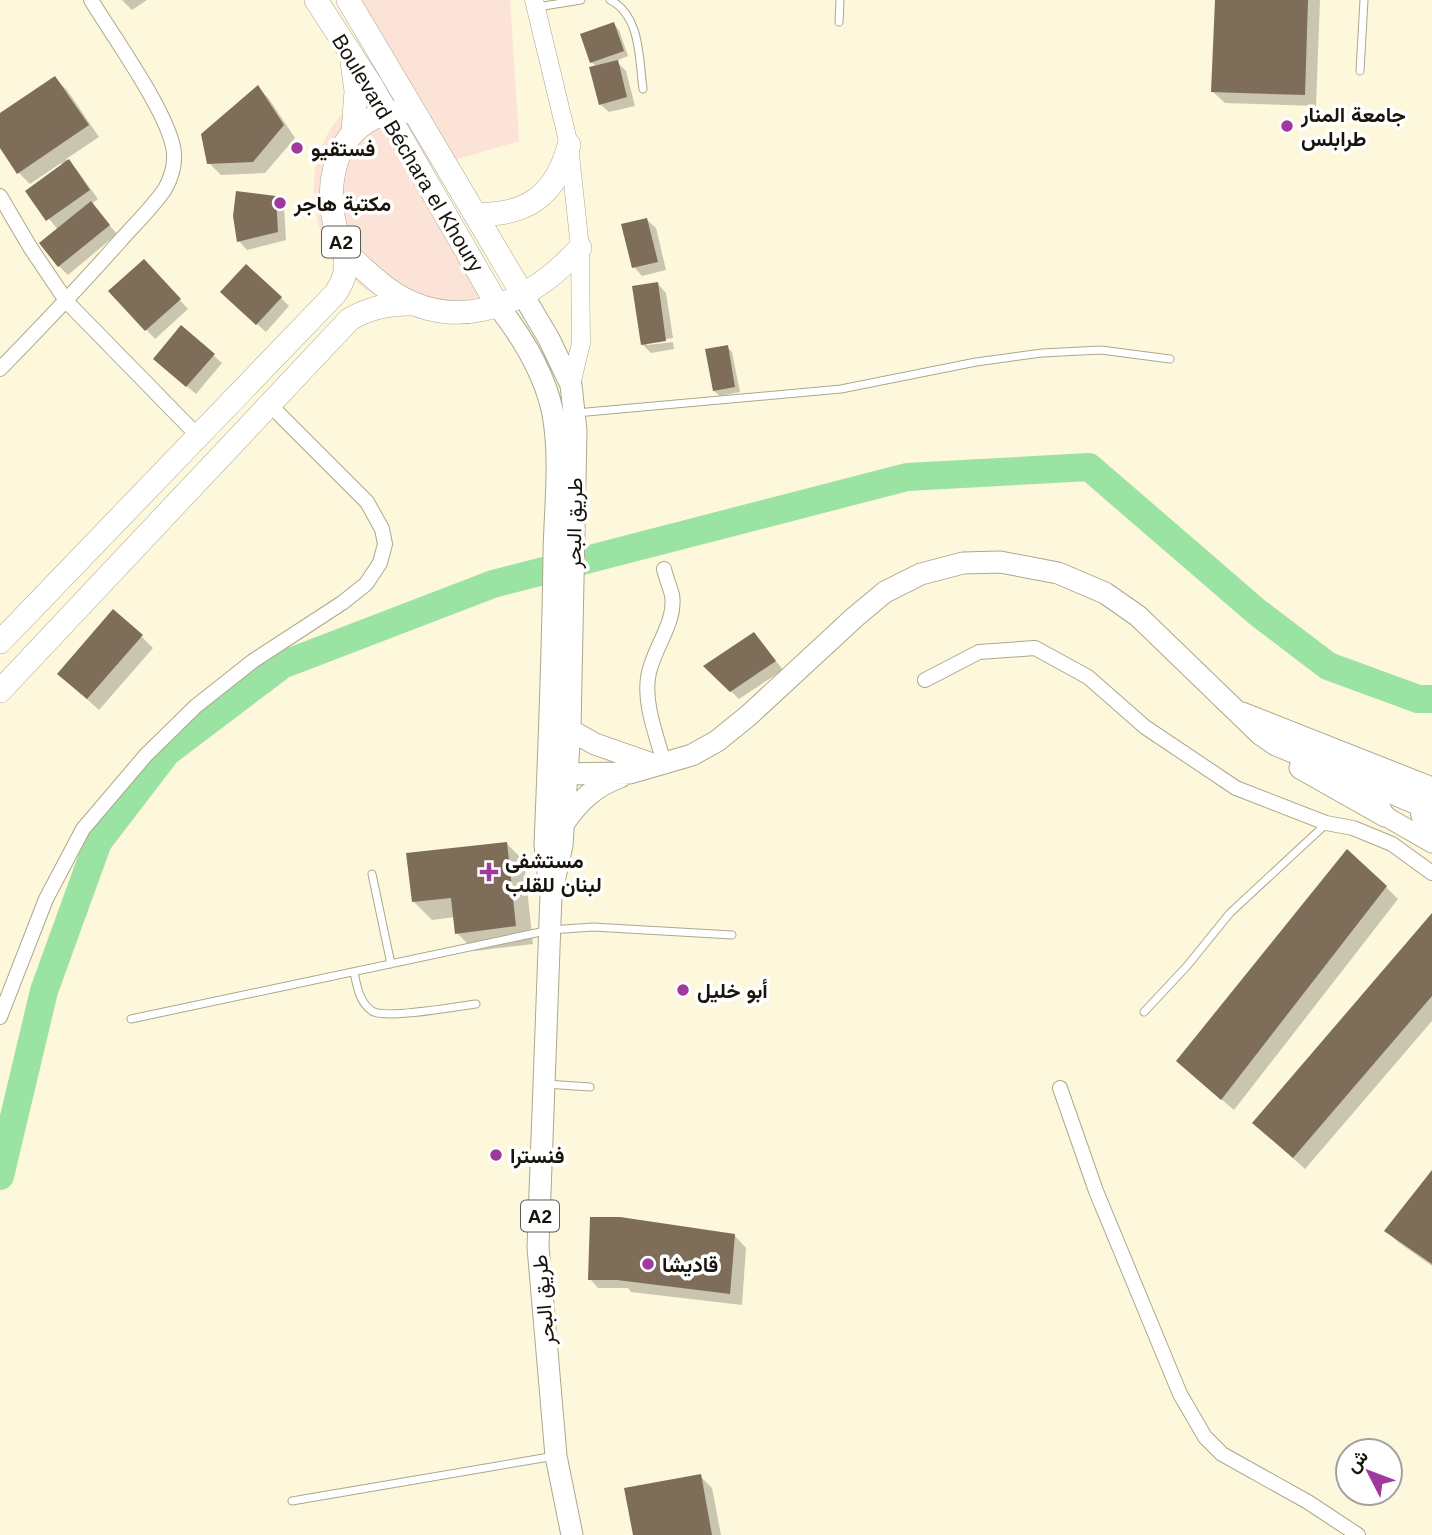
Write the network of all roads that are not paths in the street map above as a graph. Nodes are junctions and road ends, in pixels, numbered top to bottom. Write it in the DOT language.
graph roads {
  1 [pos="91,0"];
  2 [pos="316,0"];
  3 [pos="348,0"];
  4 [pos="582,0"];
  5 [pos="610,0"];
  6 [pos="840,0"];
  7 [pos="1364,0"];
  8 [pos="535,4"];
  9 [pos="839,22"];
  10 [pos="350,52"];
  11 [pos="1360,71"];
  12 [pos="643,89"];
  13 [pos="414,111"];
  14 [pos="387,113"];
  15 [pos="353,132"];
  16 [pos="569,145"];
  17 [pos="456,179"];
  18 [pos="0,197"];
  19 [pos="476,214"];
  20 [pos="343,247"];
  21 [pos="580,248"];
  22 [pos="508,270"];
  23 [pos="486,285"];
  24 [pos="523,295"];
  25 [pos="66,302"];
  26 [pos="410,304"];
  27 [pos="498,306"];
  28 [pos="1170,359"];
  29 [pos="0,369"];
  30 [pos="570,385"];
  31 [pos="270,405"];
  32 [pos="575,413"];
  33 [pos="199,437"];
  34 [pos="664,569"];
  35 [pos="563,572"];
  36 [pos="0,642"];
  37 [pos="925,680"];
  38 [pos="0,691"];
  39 [pos="570,701"];
  40 [pos="1237,711"];
  41 [pos="570,730"];
  42 [pos="1276,745"];
  43 [pos="608,749"];
  44 [pos="660,764"];
  45 [pos="630,773"];
  46 [pos="558,774"];
  47 [pos="1384,780"];
  48 [pos="1424,785"];
  49 [pos="1425,808"];
  50 [pos="1385,816"];
  51 [pos="564,823"];
  52 [pos="1326,823"];
  53 [pos="1432,833"];
  54 [pos="1432,843"];
  55 [pos="1432,873"];
  56 [pos="372,874"];
  57 [pos="551,895"];
  58 [pos="550,930"];
  59 [pos="732,934"];
  60 [pos="391,964"];
  61 [pos="354,972"];
  62 [pos="476,1004"];
  63 [pos="1144,1012"];
  64 [pos="0,1017"];
  65 [pos="131,1019"];
  66 [pos="545,1084"];
  67 [pos="590,1087"];
  68 [pos="1060,1088"];
  69 [pos="556,1456"];
  70 [pos="292,1501"];
  71 [pos="572,1535"];
  72 [pos="1358,1535"];
  1 -- 25 [label="street"];
  2 -- 10 [label="highway, Boulevard Béchara el Khoury / A2"];
  3 -- 13 [label="highway, Boulevard Béchara el Khoury / A2"];
  4 -- 8 [label="lane"];
  5 -- 12 [label="lane"];
  6 -- 9 [label="lane"];
  7 -- 11 [label="lane"];
  8 -- 16 [label="street"];
  10 -- 14 [label="highway, Boulevard Béchara el Khoury / A2"];
  10 -- 15 [label="highway"];
  13 -- 14 [label="highway"];
  13 -- 17 [label="highway, Boulevard Béchara el Khoury / A2"];
  14 -- 15 [label="highway"];
  14 -- 23 [label="highway, Boulevard Béchara el Khoury / A2"];
  15 -- 20 [label="highway, A2"];
  16 -- 19 [label="highway"];
  16 -- 21 [label="street"];
  17 -- 19 [label="highway, طريق البحر / A2"];
  18 -- 25 [label="street"];
  19 -- 22 [label="highway, طريق البحر / A2"];
  20 -- 26 [label="highway, A2"];
  20 -- 33 [label="highway"];
  21 -- 24 [label="highway, A2"];
  21 -- 30 [label="street"];
  22 -- 23 [label="highway"];
  22 -- 24 [label="highway, طريق البحر / A2"];
  23 -- 27 [label="highway, Boulevard Béchara el Khoury / A2"];
  24 -- 27 [label="highway, A2"];
  24 -- 30 [label="main road, طريق البحر / A2"];
  25 -- 29 [label="street"];
  25 -- 33 [label="street"];
  26 -- 27 [label="highway, A2"];
  26 -- 31 [label="highway"];
  27 -- 35 [label="main road, طريق البحر / A2"];
  28 -- 32 [label="lane"];
  30 -- 32 [label="main road, طريق البحر / A2"];
  31 -- 38 [label="highway"];
  31 -- 64 [label="street"];
  32 -- 35 [label="main road, طريق البحر / A2"];
  33 -- 36 [label="highway"];
  34 -- 44 [label="street"];
  35 -- 39 [label="main road, طريق البحر / A2"];
  35 -- 46 [label="main road, طريق البحر / A2"];
  37 -- 52 [label="street"];
  39 -- 41 [label="main road, طريق البحر / A2"];
  39 -- 43 [label="main road"];
  40 -- 42 [label="main road"];
  40 -- 44 [label="main road"];
  40 -- 47 [label="main road"];
  41 -- 43 [label="main road"];
  41 -- 46 [label="main road, طريق البحر / A2"];
  42 -- 47 [label="main road"];
  42 -- 50 [label="main road"];
  43 -- 44 [label="main road"];
  44 -- 45 [label="main road"];
  45 -- 46 [label="main road"];
  45 -- 51 [label="main road"];
  46 -- 51 [label="main road, طريق البحر / A2"];
  46 -- 57 [label="main road, طريق البحر / A2"];
  47 -- 48 [label="main road"];
  47 -- 49 [label="main road"];
  47 -- 50 [label="main road"];
  48 -- 49 [label="main road"];
  49 -- 53 [label="main road"];
  50 -- 54 [label="main road"];
  51 -- 57 [label="main road, طريق البحر / A2"];
  52 -- 55 [label="street"];
  52 -- 63 [label="lane"];
  56 -- 60 [label="lane"];
  57 -- 58 [label="main road, طريق البحر / A2"];
  58 -- 59 [label="lane"];
  58 -- 60 [label="lane"];
  58 -- 66 [label="main road, طريق البحر / A2"];
  60 -- 61 [label="lane"];
  61 -- 62 [label="lane"];
  61 -- 65 [label="lane"];
  66 -- 67 [label="lane"];
  66 -- 69 [label="main road, طريق البحر / A2"];
  68 -- 72 [label="street"];
  69 -- 70 [label="lane"];
  69 -- 71 [label="main road, طريق البحر / A2"];
}
